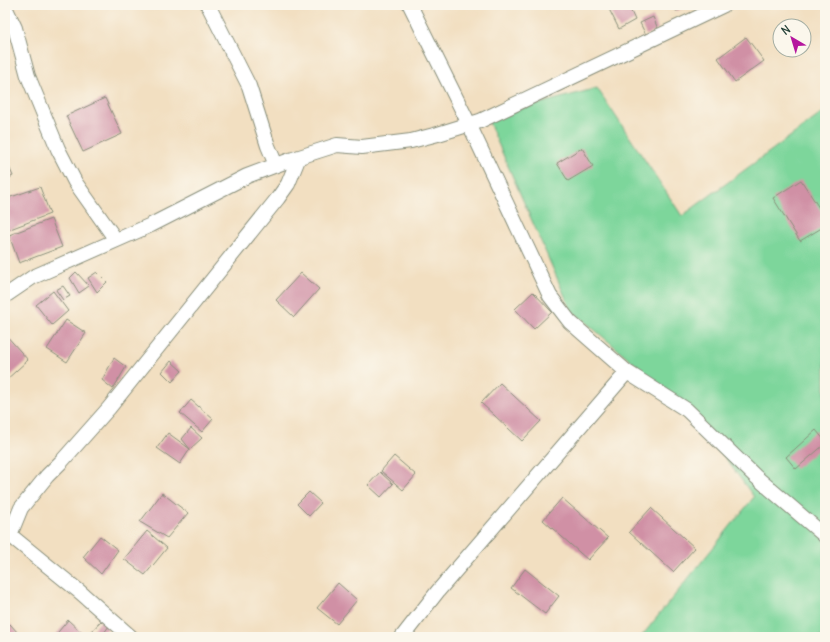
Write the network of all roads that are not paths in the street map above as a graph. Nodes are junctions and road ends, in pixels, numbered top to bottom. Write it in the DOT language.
graph roads {
  1 [pos="208,5"];
  2 [pos="410,5"];
  3 [pos="724,5"];
  4 [pos="5,7"];
  5 [pos="469,124"];
  6 [pos="299,157"];
  7 [pos="276,165"];
  8 [pos="116,240"];
  9 [pos="5,296"];
  10 [pos="627,372"];
  11 [pos="8,533"];
  12 [pos="825,536"];
  13 [pos="130,637"];
  14 [pos="402,637"];
  1 -- 7 [label="street"];
  2 -- 5 [label="street"];
  3 -- 5 [label="street"];
  4 -- 8 [label="street"];
  5 -- 6 [label="street"];
  5 -- 10 [label="street"];
  6 -- 7 [label="street"];
  6 -- 11 [label="street"];
  7 -- 8 [label="street"];
  8 -- 9 [label="street"];
  10 -- 12 [label="street"];
  10 -- 14 [label="street"];
  11 -- 13 [label="street"];
}
